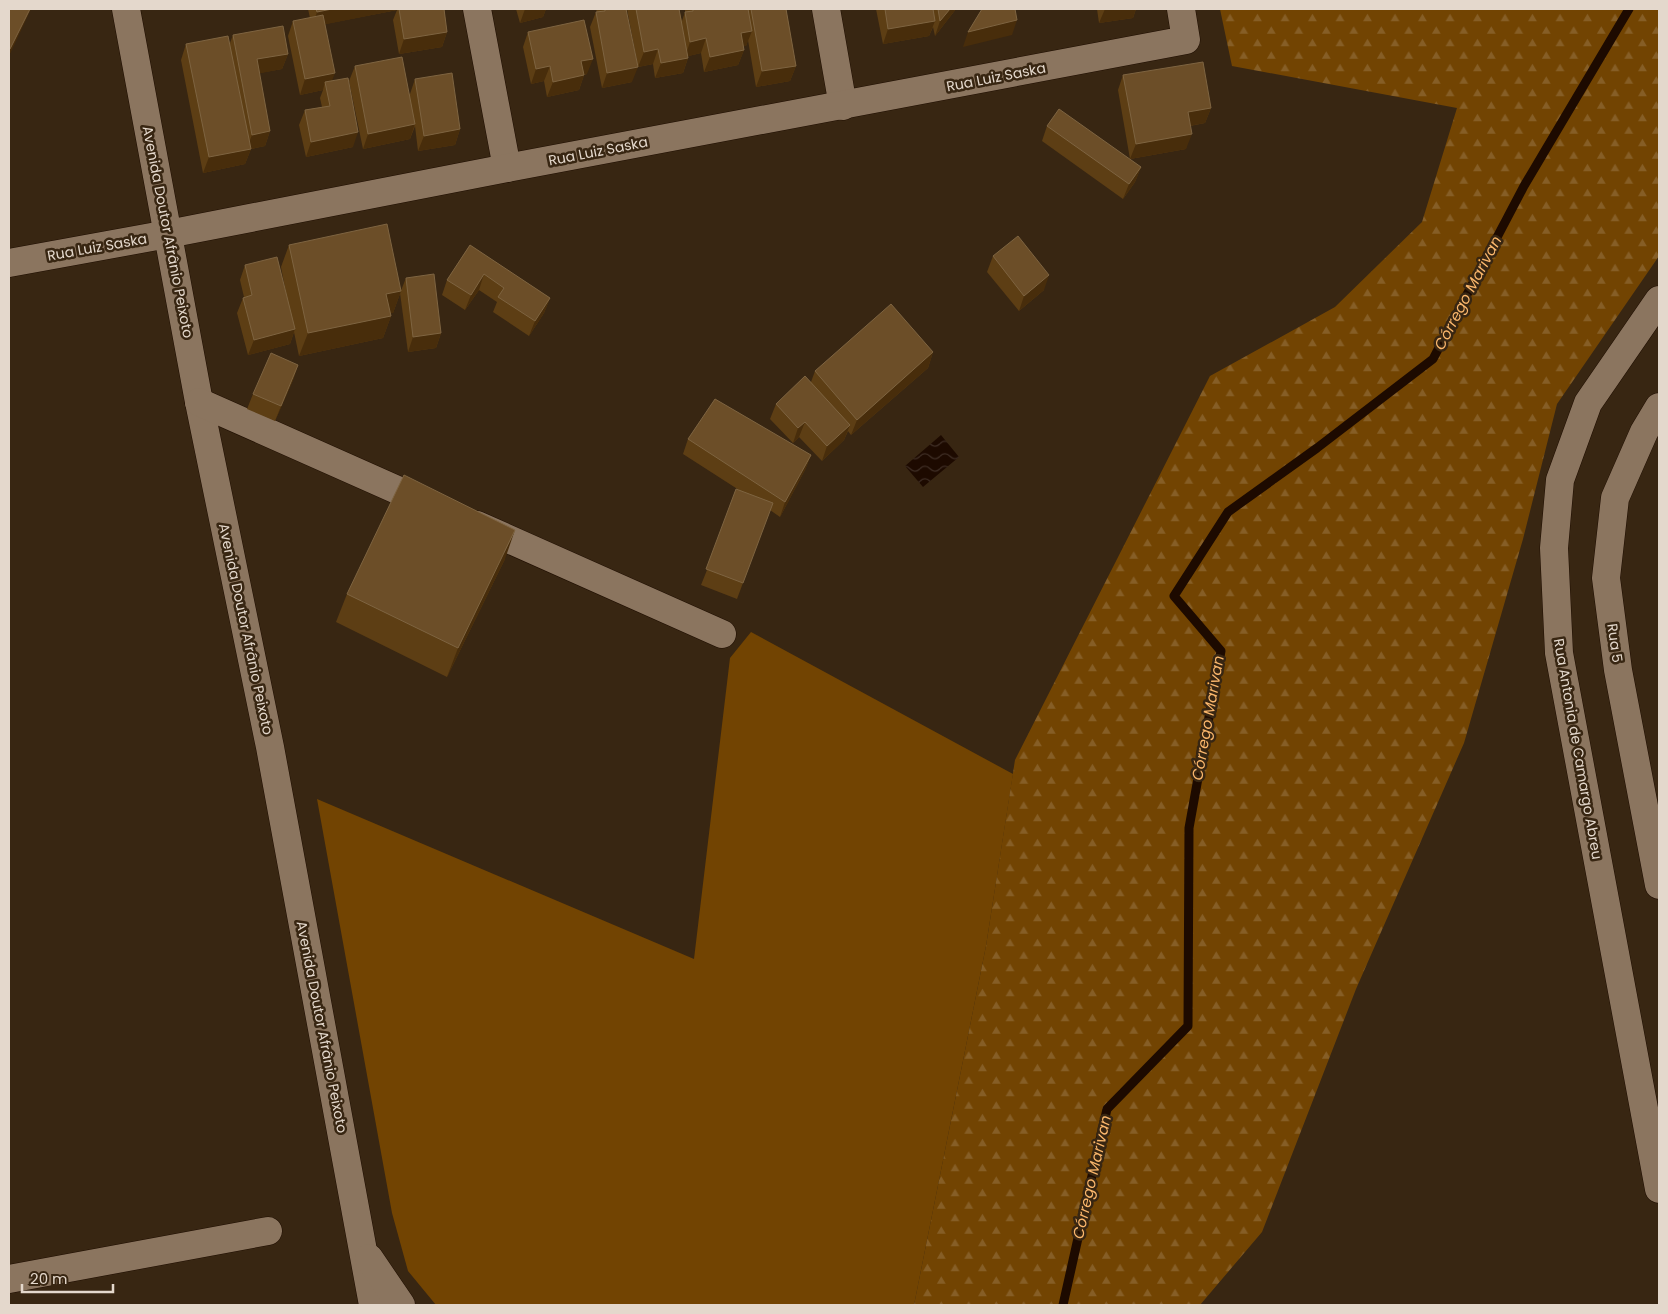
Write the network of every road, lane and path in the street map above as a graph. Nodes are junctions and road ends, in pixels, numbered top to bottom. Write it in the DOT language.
graph roads {
  1 [pos="126,9"];
  2 [pos="477,9"];
  3 [pos="826,9"];
  4 [pos="1181,9"];
  5 [pos="843,106"];
  6 [pos="507,168"];
  7 [pos="168,234"];
  8 [pos="9,263"];
  9 [pos="1659,300"];
  10 [pos="199,402"];
  11 [pos="1659,408"];
  12 [pos="722,634"];
  13 [pos="1659,885"];
  14 [pos="1659,1189"];
  15 [pos="268,1231"];
  16 [pos="364,1250"];
  17 [pos="9,1279"];
  18 [pos="373,1305"];
  19 [pos="401,1305"];
  1 -- 7 [label="street, Avenida Doutor Afrânio Peixoto"];
  2 -- 6 [label="street"];
  3 -- 5 [label="street"];
  4 -- 5 [label="street, Rua Luiz Saska"];
  5 -- 6 [label="street, Rua Luiz Saska"];
  6 -- 7 [label="street, Rua Luiz Saska"];
  7 -- 8 [label="street, Rua Luiz Saska"];
  7 -- 10 [label="street, Avenida Doutor Afrânio Peixoto"];
  9 -- 14 [label="street, Rua Antonia de Camargo Abreu"];
  10 -- 12 [label="street"];
  10 -- 16 [label="street, Avenida Doutor Afrânio Peixoto"];
  11 -- 13 [label="street, Rua 5"];
  15 -- 17 [label="street"];
  16 -- 18 [label="street, Avenida Doutor Afrânio Peixoto"];
  16 -- 19 [label="street, Avenida Doutor Afrânio Peixoto"];
}
